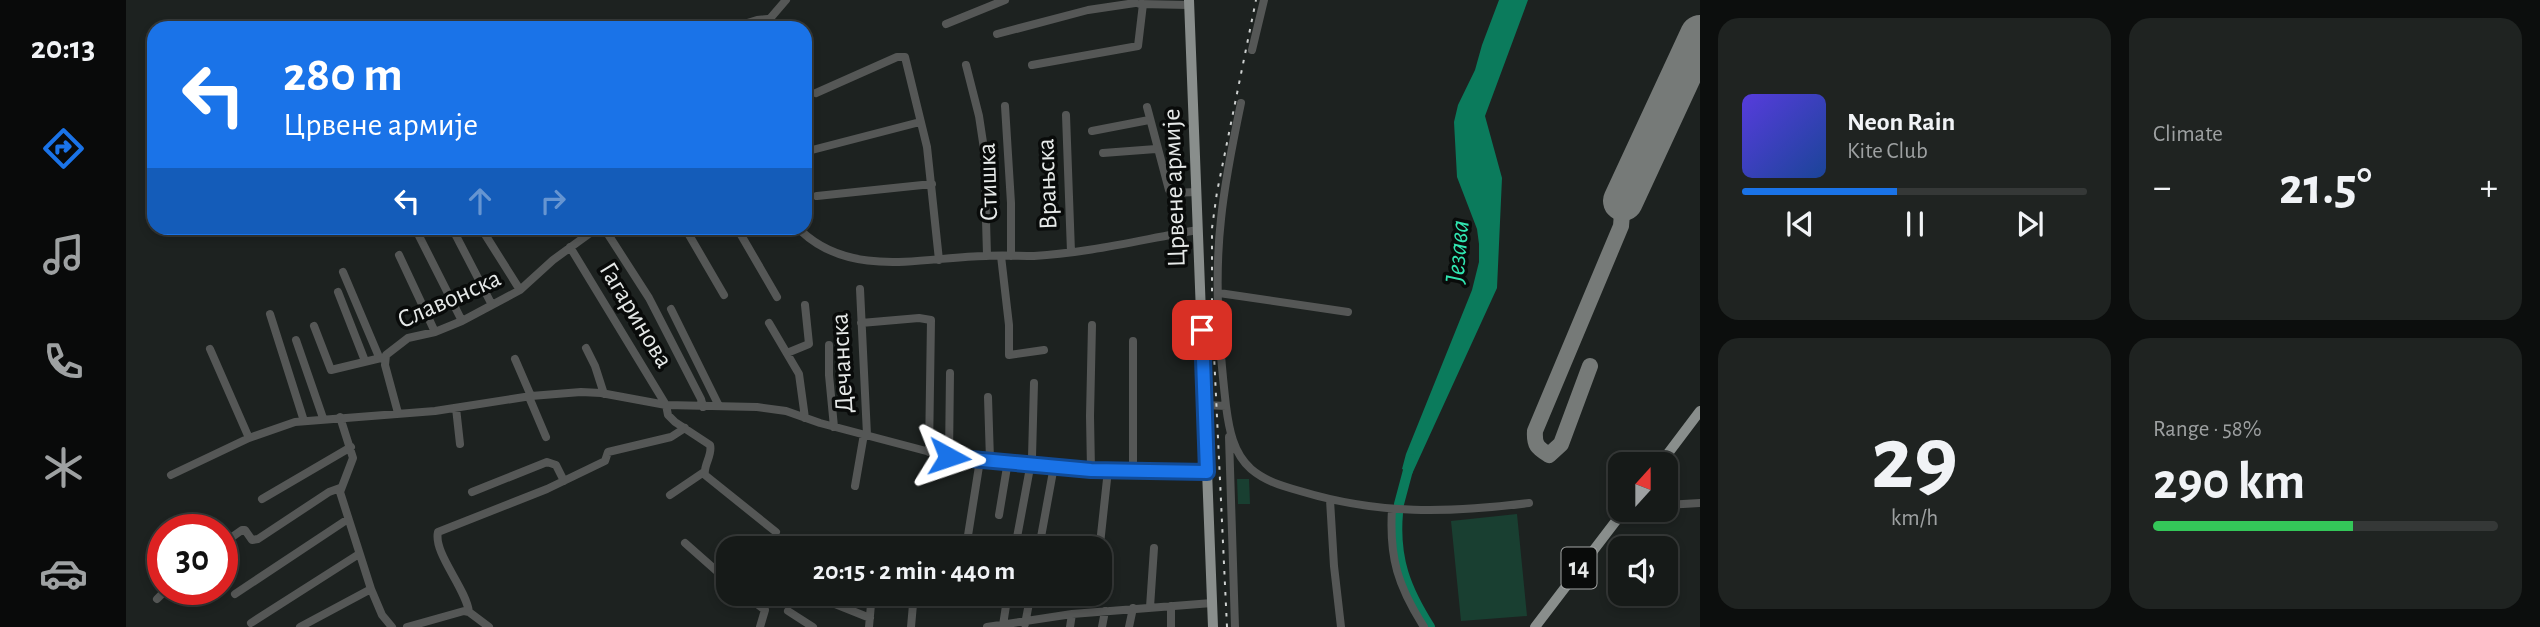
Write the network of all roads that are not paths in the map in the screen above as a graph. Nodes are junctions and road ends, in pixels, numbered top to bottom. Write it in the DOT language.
graph roads {
  1 [pos="786,0"];
  2 [pos="1005,0"];
  3 [pos="1264,0"];
  4 [pos="1273,0"];
  5 [pos="1137,2"];
  6 [pos="1189,2"];
  7 [pos="768,19"];
  8 [pos="754,21"];
  9 [pos="947,24"];
  10 [pos="997,34"];
  11 [pos="1251,50"];
  12 [pos="966,65"];
  13 [pos="1032,65"];
  14 [pos="816,93"];
  15 [pos="1241,103"];
  16 [pos="1005,106"];
  17 [pos="1147,107"];
  18 [pos="1066,115"];
  19 [pos="1149,120"];
  20 [pos="920,122"];
  21 [pos="1092,131"];
  22 [pos="1156,149"];
  23 [pos="812,150"];
  24 [pos="1103,153"];
  25 [pos="932,184"];
  26 [pos="1197,192"];
  27 [pos="817,196"];
  28 [pos="1198,230"];
  29 [pos="419,235"];
  30 [pos="456,235"];
  31 [pos="485,235"];
  32 [pos="587,235"];
  33 [pos="608,235"];
  34 [pos="689,235"];
  35 [pos="741,235"];
  36 [pos="806,235"];
  37 [pos="570,247"];
  38 [pos="1071,252"];
  39 [pos="399,256"];
  40 [pos="987,256"];
  41 [pos="1001,256"];
  42 [pos="1012,256"];
  43 [pos="939,260"];
  44 [pos="343,272"];
  45 [pos="860,289"];
  46 [pos="520,290"];
  47 [pos="338,292"];
  48 [pos="1219,293"];
  49 [pos="724,295"];
  50 [pos="777,297"];
  51 [pos="492,305"];
  52 [pos="805,305"];
  53 [pos="671,309"];
  54 [pos="1348,312"];
  55 [pos="270,314"];
  56 [pos="462,321"];
  57 [pos="769,323"];
  58 [pos="861,323"];
  59 [pos="1093,325"];
  60 [pos="314,326"];
  61 [pos="435,332"];
  62 [pos="296,340"];
  63 [pos="1133,341"];
  64 [pos="829,345"];
  65 [pos="210,348"];
  66 [pos="586,348"];
  67 [pos="1044,350"];
  68 [pos="787,352"];
  69 [pos="382,357"];
  70 [pos="515,359"];
  71 [pos="365,361"];
  72 [pos="950,373"];
  73 [pos="1034,383"];
  74 [pos="604,394"];
  75 [pos="530,397"];
  76 [pos="988,397"];
  77 [pos="666,405"];
  78 [pos="1205,405"];
  79 [pos="719,406"];
  80 [pos="1226,406"];
  81 [pos="703,407"];
  82 [pos="456,408"];
  83 [pos="1700,411"];
  84 [pos="398,413"];
  85 [pos="340,417"];
  86 [pos="323,418"];
  87 [pos="805,418"];
  88 [pos="304,421"];
  89 [pos="834,427"];
  90 [pos="685,428"];
  91 [pos="1229,434"];
  92 [pos="866,435"];
  93 [pos="546,437"];
  94 [pos="249,438"];
  95 [pos="460,444"];
  96 [pos="351,447"];
  97 [pos="929,452"];
  98 [pos="1669,452"];
  99 [pos="949,457"];
  100 [pos="980,460"];
  101 [pos="990,460"];
  102 [pos="1008,461"];
  103 [pos="1031,462"];
  104 [pos="1054,466"];
  105 [pos="1091,470"];
  106 [pos="1108,470"];
  107 [pos="1133,470"];
  108 [pos="704,472"];
  109 [pos="1207,472"];
  110 [pos="171,475"];
  111 [pos="564,481"];
  112 [pos="855,486"];
  113 [pos="340,488"];
  114 [pos="472,492"];
  115 [pos="670,495"];
  116 [pos="262,499"];
  117 [pos="1330,500"];
  118 [pos="1529,503"];
  119 [pos="1700,503"];
  120 [pos="1678,504"];
  121 [pos="1392,509"];
  122 [pos="999,515"];
  123 [pos="348,519"];
  124 [pos="1615,522"];
  125 [pos="776,532"];
  126 [pos="238,533"];
  127 [pos="968,536"];
  128 [pos="1017,536"];
  129 [pos="1041,536"];
  130 [pos="1101,536"];
  131 [pos="685,543"];
  132 [pos="1154,548"];
  133 [pos="359,554"];
  134 [pos="716,570"];
  135 [pos="371,589"];
  136 [pos="238,592"];
  137 [pos="1212,603"];
  138 [pos="760,606"];
  139 [pos="837,606"];
  140 [pos="913,606"];
  141 [pos="1004,606"];
  142 [pos="1028,606"];
  143 [pos="1171,606"];
  144 [pos="1150,607"];
  145 [pos="1133,608"];
  146 [pos="788,611"];
  147 [pos="1105,611"];
  148 [pos="468,612"];
  149 [pos="1072,614"];
  150 [pos="869,622"];
  151 [pos="1047,622"];
  152 [pos="251,623"];
  153 [pos="1025,624"];
  154 [pos="390,626"];
  155 [pos="998,626"];
  156 [pos="300,627"];
  157 [pos="407,627"];
  158 [pos="489,627"];
  159 [pos="760,627"];
  160 [pos="813,627"];
  161 [pos="911,627"];
  162 [pos="987,627"];
  163 [pos="1070,627"];
  164 [pos="1102,627"];
  165 [pos="1129,627"];
  166 [pos="1171,627"];
  167 [pos="1213,627"];
  168 [pos="1235,627"];
  169 [pos="1341,627"];
  170 [pos="1424,627"];
  171 [pos="1535,627"];
  1 -- 7 [label="street"];
  2 -- 9 [label="street"];
  3 -- 4 [label="street"];
  3 -- 11 [label="street"];
  5 -- 6 [label="street"];
  5 -- 10 [label="street"];
  5 -- 13 [label="street"];
  6 -- 26 [label="main road, Црвене армије"];
  7 -- 8 [label="street"];
  12 -- 40 [label="street"];
  14 -- 20 [label="street"];
  15 -- 48 [label="street"];
  16 -- 42 [label="street, Стишка"];
  17 -- 19 [label="street"];
  18 -- 38 [label="street, Врањска"];
  19 -- 21 [label="street"];
  19 -- 22 [label="street"];
  20 -- 23 [label="street"];
  20 -- 25 [label="street"];
  22 -- 24 [label="street"];
  22 -- 26 [label="street"];
  25 -- 27 [label="street"];
  25 -- 43 [label="street"];
  26 -- 28 [label="main road, Црвене армије"];
  28 -- 38 [label="street"];
  28 -- 78 [label="main road, Црвене армије"];
  29 -- 56 [label="street"];
  30 -- 51 [label="street"];
  31 -- 46 [label="street"];
  32 -- 37 [label="street, Славонска"];
  33 -- 81 [label="street"];
  34 -- 49 [label="street"];
  35 -- 50 [label="street"];
  36 -- 43 [label="street"];
  37 -- 46 [label="street, Славонска"];
  37 -- 77 [label="street, Гагаринова"];
  38 -- 42 [label="street"];
  39 -- 61 [label="street"];
  40 -- 41 [label="street"];
  40 -- 43 [label="street"];
  41 -- 42 [label="street"];
  41 -- 67 [label="street"];
  44 -- 69 [label="street"];
  45 -- 58 [label="street, Дечанска"];
  46 -- 51 [label="street, Славонска"];
  47 -- 71 [label="street"];
  48 -- 54 [label="street"];
  48 -- 80 [label="street"];
  51 -- 56 [label="street, Славонска"];
  52 -- 68 [label="street"];
  53 -- 79 [label="street"];
  55 -- 88 [label="street"];
  56 -- 61 [label="street, Славонска"];
  57 -- 68 [label="street"];
  58 -- 92 [label="street, Дечанска"];
  58 -- 97 [label="street"];
  59 -- 105 [label="street"];
  60 -- 71 [label="street, Славонска"];
  61 -- 69 [label="street, Славонска"];
  62 -- 86 [label="street"];
  63 -- 107 [label="street"];
  64 -- 89 [label="street"];
  65 -- 94 [label="street"];
  66 -- 74 [label="street"];
  68 -- 87 [label="street"];
  69 -- 71 [label="street, Славонска"];
  69 -- 84 [label="street, Славонска"];
  70 -- 75 [label="street"];
  72 -- 99 [label="street"];
  73 -- 103 [label="street"];
  74 -- 75 [label="street"];
  74 -- 77 [label="street"];
  75 -- 82 [label="street"];
  75 -- 93 [label="street"];
  76 -- 101 [label="street"];
  77 -- 81 [label="street"];
  77 -- 90 [label="street, Гагаринова"];
  78 -- 80 [label="street"];
  78 -- 109 [label="main road, Црвене армије"];
  79 -- 81 [label="street"];
  79 -- 87 [label="street"];
  80 -- 91 [label="street"];
  82 -- 84 [label="street"];
  82 -- 95 [label="street"];
  83 -- 98 [label="main road"];
  84 -- 85 [label="street"];
  85 -- 86 [label="street"];
  85 -- 96 [label="street"];
  86 -- 88 [label="street"];
  87 -- 89 [label="street"];
  88 -- 94 [label="street"];
  89 -- 92 [label="street"];
  90 -- 108 [label="street, Гагаринова"];
  90 -- 111 [label="street"];
  91 -- 117 [label="street"];
  91 -- 168 [label="street"];
  92 -- 97 [label="street"];
  92 -- 112 [label="street, Дечанска"];
  94 -- 110 [label="street"];
  96 -- 113 [label="street"];
  96 -- 116 [label="street"];
  97 -- 99 [label="street"];
  99 -- 100 [label="street"];
  100 -- 101 [label="street"];
  100 -- 127 [label="street"];
  101 -- 102 [label="street"];
  102 -- 103 [label="street"];
  102 -- 122 [label="street"];
  103 -- 104 [label="street"];
  103 -- 128 [label="street"];
  104 -- 105 [label="street"];
  104 -- 129 [label="street"];
  105 -- 106 [label="street"];
  106 -- 107 [label="street"];
  106 -- 130 [label="street"];
  107 -- 109 [label="street"];
  108 -- 115 [label="street"];
  108 -- 125 [label="street"];
  109 -- 137 [label="main road, Црвене армије"];
  111 -- 114 [label="street"];
  111 -- 148 [label="street"];
  113 -- 123 [label="street"];
  113 -- 126 [label="street"];
  117 -- 121 [label="street"];
  117 -- 169 [label="street"];
  118 -- 121 [label="street"];
  119 -- 120 [label="street"];
  121 -- 170 [label="street"];
  123 -- 133 [label="street"];
  123 -- 136 [label="street"];
  124 -- 171 [label="main road, 14"];
  131 -- 134 [label="street"];
  132 -- 144 [label="street"];
  133 -- 135 [label="street"];
  133 -- 152 [label="street"];
  135 -- 154 [label="street"];
  135 -- 156 [label="street"];
  137 -- 143 [label="street"];
  137 -- 167 [label="main road, Црвене армије"];
  138 -- 159 [label="street"];
  139 -- 150 [label="street"];
  140 -- 161 [label="street"];
  141 -- 155 [label="street"];
  142 -- 153 [label="street"];
  143 -- 144 [label="street"];
  143 -- 166 [label="street"];
  144 -- 145 [label="street"];
  145 -- 147 [label="street"];
  145 -- 165 [label="street"];
  146 -- 160 [label="street"];
  147 -- 149 [label="street"];
  147 -- 164 [label="street"];
  148 -- 157 [label="street"];
  148 -- 158 [label="street"];
  149 -- 151 [label="street"];
  149 -- 163 [label="street"];
  151 -- 153 [label="street"];
  153 -- 155 [label="street"];
  155 -- 162 [label="street"];
}
